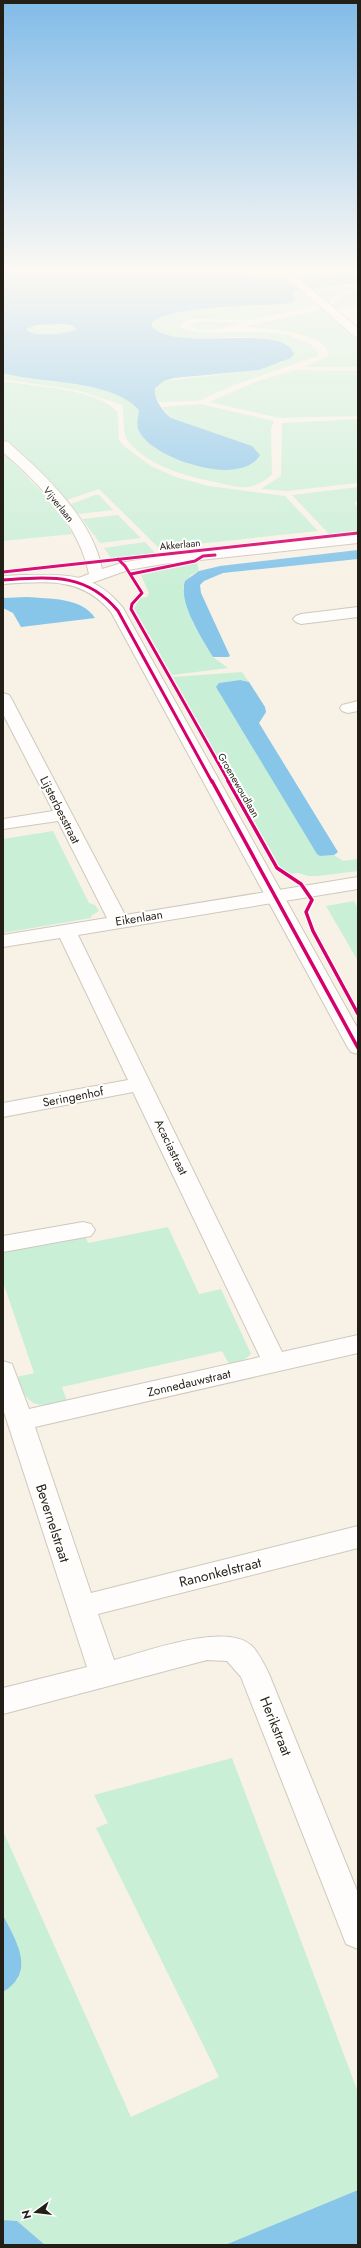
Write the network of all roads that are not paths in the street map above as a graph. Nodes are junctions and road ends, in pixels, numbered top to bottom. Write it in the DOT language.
graph roads {
  1 [pos="3,445"];
  2 [pos="358,539"];
  3 [pos="96,575"];
  4 [pos="10,580"];
  5 [pos="81,582"];
  6 [pos="118,611"];
  7 [pos="358,612"];
  8 [pos="301,619"];
  9 [pos="3,698"];
  10 [pos="9,724"];
  11 [pos="63,815"];
  12 [pos="3,824"];
  13 [pos="358,883"];
  14 [pos="275,896"];
  15 [pos="118,921"];
  16 [pos="66,930"];
  17 [pos="3,941"];
  18 [pos="358,1048"];
  19 [pos="141,1084"];
  20 [pos="4,1107"];
  21 [pos="84,1230"];
  22 [pos="3,1244"];
  23 [pos="358,1344"];
  24 [pos="275,1363"];
  25 [pos="3,1370"];
  26 [pos="20,1422"];
  27 [pos="358,1537"];
  28 [pos="81,1607"];
  29 [pos="104,1675"];
  30 [pos="3,1701"];
  31 [pos="358,1933"];
  1 -- 3 [label="street, Vijverlaan"];
  2 -- 3 [label="street, Akkerlaan"];
  3 -- 4 [label="street, Akkerlaan"];
  3 -- 5 [label="street, Akkerlaan"];
  3 -- 6 [label="street"];
  4 -- 5 [label="street, Akkerlaan"];
  5 -- 6 [label="street, Groenewoudlaan"];
  6 -- 14 [label="street, Groenewoudlaan"];
  7 -- 8 [label="street"];
  9 -- 10 [label="street, Lijsterbesstraat"];
  10 -- 11 [label="street, Lijsterbesstraat"];
  11 -- 12 [label="street"];
  11 -- 15 [label="street, Lijsterbesstraat"];
  13 -- 14 [label="street, Eikenlaan"];
  14 -- 15 [label="street, Eikenlaan"];
  14 -- 18 [label="street, Groenewoudlaan"];
  15 -- 16 [label="street, Eikenlaan"];
  16 -- 17 [label="street, Eikenlaan"];
  16 -- 19 [label="street, Acaciastraat"];
  19 -- 20 [label="street, Seringenhof"];
  19 -- 24 [label="street, Acaciastraat"];
  21 -- 22 [label="street"];
  23 -- 24 [label="street, Zonnedauwstraat"];
  24 -- 26 [label="street, Zonnedauwstraat"];
  25 -- 26 [label="street, Bevernelstraat"];
  26 -- 28 [label="street, Bevernelstraat"];
  27 -- 28 [label="street, Ranonkelstraat"];
  28 -- 29 [label="street, Bevernelstraat"];
  29 -- 30 [label="street, Herikstraat"];
  29 -- 31 [label="street, Herikstraat"];
}
